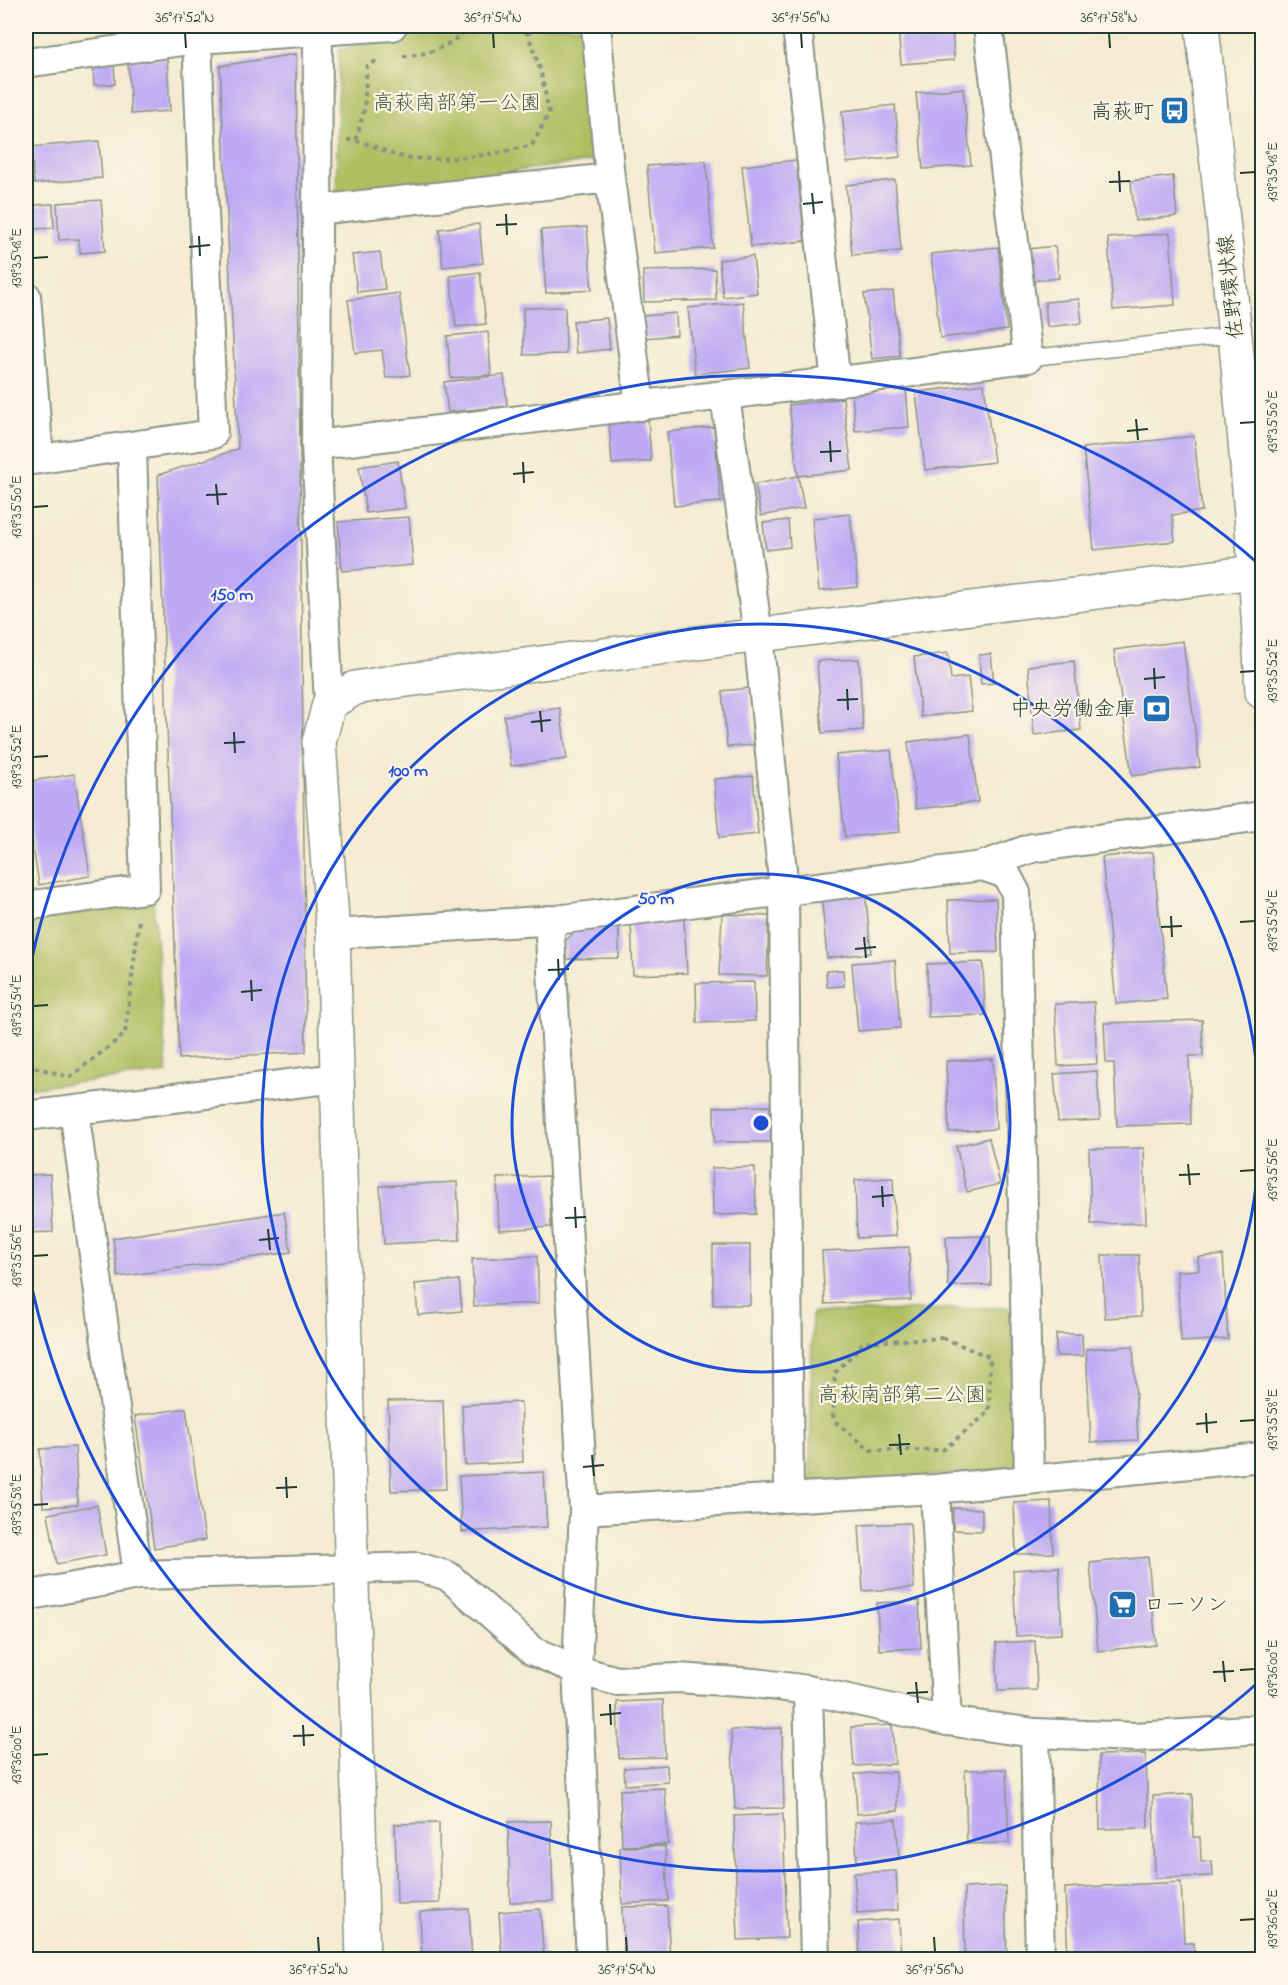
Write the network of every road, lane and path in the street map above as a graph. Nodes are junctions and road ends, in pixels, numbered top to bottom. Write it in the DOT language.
graph roads {
  1 [pos="392,26"];
  2 [pos="471,26"];
  3 [pos="508,26"];
  4 [pos="538,26"];
  5 [pos="596,26"];
  6 [pos="797,26"];
  7 [pos="988,26"];
  8 [pos="1202,26"];
  9 [pos="318,31"];
  10 [pos="528,34"];
  11 [pos="197,39"];
  12 [pos="385,56"];
  13 [pos="393,56"];
  14 [pos="26,63"];
  15 [pos="338,140"];
  16 [pos="357,140"];
  17 [pos="610,178"];
  18 [pos="316,210"];
  19 [pos="26,296"];
  20 [pos="1236,335"];
  21 [pos="1028,358"];
  22 [pos="836,383"];
  23 [pos="725,396"];
  24 [pos="640,406"];
  25 [pos="316,445"];
  26 [pos="132,446"];
  27 [pos="32,460"];
  28 [pos="1260,571"];
  29 [pos="758,635"];
  30 [pos="1263,692"];
  31 [pos="329,704"];
  32 [pos="1263,816"];
  33 [pos="982,866"];
  34 [pos="784,890"];
  35 [pos="26,906"];
  36 [pos="140,908"];
  37 [pos="549,920"];
  38 [pos="333,934"];
  39 [pos="26,1065"];
  40 [pos="337,1078"];
  41 [pos="74,1110"];
  42 [pos="26,1116"];
  43 [pos="990,1357"];
  44 [pos="1263,1457"];
  45 [pos="1029,1480"];
  46 [pos="935,1488"];
  47 [pos="789,1497"];
  48 [pos="584,1510"];
  49 [pos="351,1570"];
  50 [pos="138,1575"];
  51 [pos="26,1596"];
  52 [pos="577,1670"];
  53 [pos="808,1690"];
  54 [pos="947,1721"];
  55 [pos="1263,1729"];
  56 [pos="1035,1732"];
  57 [pos="363,1959"];
  58 [pos="591,1959"];
  59 [pos="815,1959"];
  60 [pos="1040,1959"];
  1 -- 9 [label="street"];
  2 -- 13 [label="path"];
  3 -- 10 [label="path"];
  4 -- 10 [label="path"];
  5 -- 17 [label="street"];
  6 -- 22 [label="street"];
  7 -- 21 [label="street"];
  8 -- 20 [label="street, 佐野環状線"];
  9 -- 11 [label="street"];
  9 -- 18 [label="street"];
  10 -- 16 [label="path"];
  11 -- 14 [label="street"];
  11 -- 26 [label="street"];
  12 -- 16 [label="path"];
  15 -- 16 [label="path"];
  17 -- 18 [label="street"];
  17 -- 24 [label="street"];
  18 -- 25 [label="street"];
  19 -- 27 [label="street"];
  20 -- 21 [label="lane"];
  20 -- 28 [label="street, 佐野環状線"];
  21 -- 22 [label="street"];
  22 -- 23 [label="street"];
  23 -- 24 [label="street"];
  23 -- 29 [label="street"];
  24 -- 25 [label="street"];
  25 -- 31 [label="street"];
  26 -- 27 [label="street"];
  26 -- 35 [label="street"];
  28 -- 29 [label="street"];
  28 -- 30 [label="street, 佐野環状線"];
  29 -- 31 [label="street"];
  29 -- 34 [label="street"];
  31 -- 38 [label="street"];
  32 -- 33 [label="street"];
  33 -- 34 [label="street"];
  33 -- 45 [label="street"];
  34 -- 37 [label="street"];
  34 -- 47 [label="street"];
  36 -- 39 [label="path"];
  37 -- 38 [label="street"];
  37 -- 48 [label="street"];
  38 -- 40 [label="street"];
  40 -- 41 [label="street"];
  40 -- 49 [label="street"];
  41 -- 42 [label="street"];
  41 -- 50 [label="street"];
  43 -- 43 [label="path"];
  44 -- 45 [label="street"];
  45 -- 46 [label="street"];
  46 -- 47 [label="street"];
  46 -- 54 [label="street"];
  47 -- 48 [label="street"];
  48 -- 52 [label="street"];
  49 -- 50 [label="street"];
  49 -- 52 [label="street"];
  49 -- 57 [label="street"];
  50 -- 51 [label="street"];
  52 -- 53 [label="street"];
  52 -- 58 [label="street"];
  53 -- 54 [label="street"];
  53 -- 59 [label="street"];
  54 -- 56 [label="street"];
  55 -- 56 [label="street"];
  56 -- 60 [label="street"];
}
